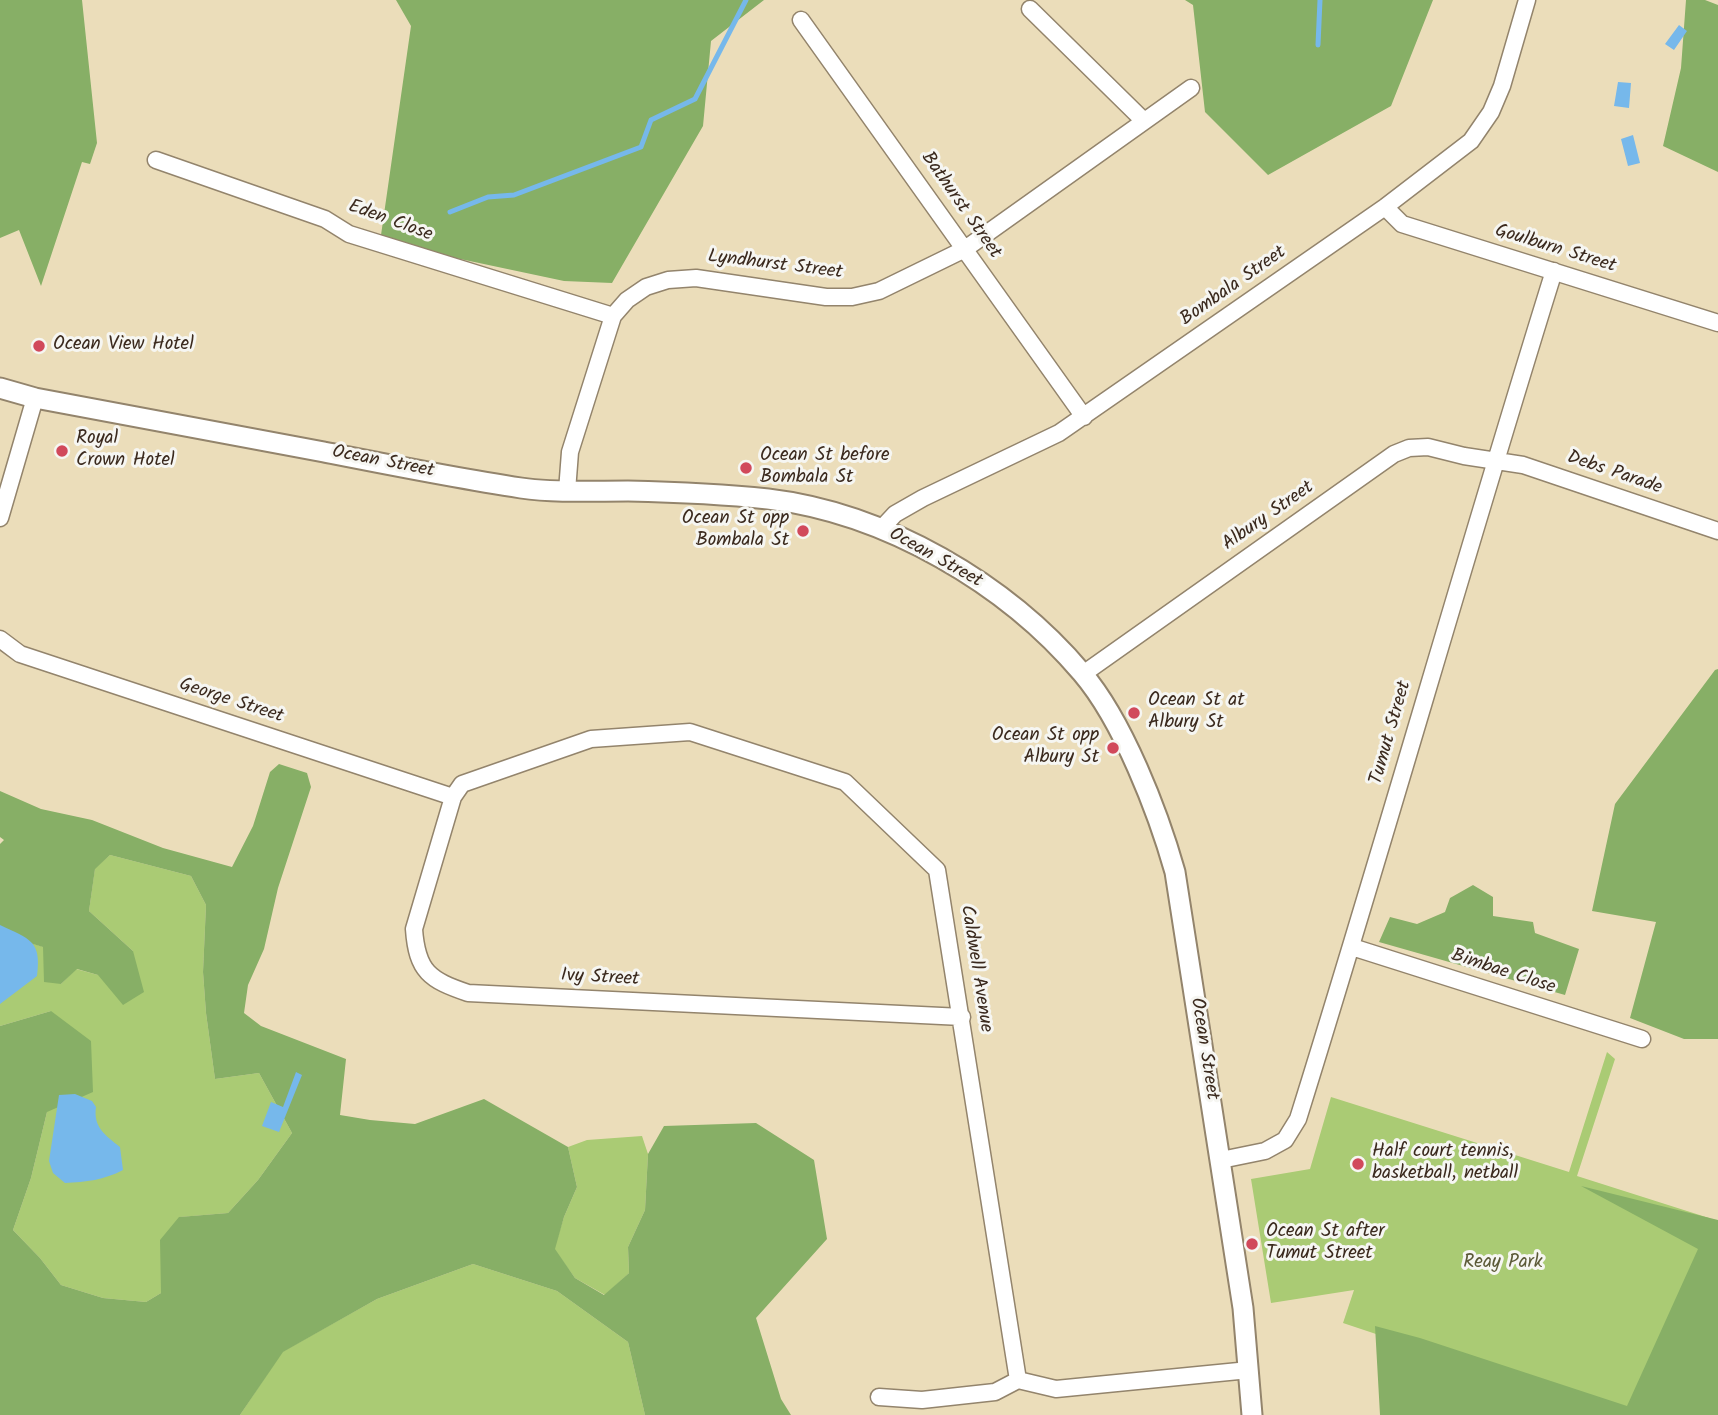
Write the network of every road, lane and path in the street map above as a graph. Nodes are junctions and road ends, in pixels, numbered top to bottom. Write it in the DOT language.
graph roads {
  1 [pos="1527,0"];
  2 [pos="1030,9"];
  3 [pos="801,20"];
  4 [pos="1191,88"];
  5 [pos="1144,121"];
  6 [pos="156,160"];
  7 [pos="1385,206"];
  8 [pos="965,249"];
  9 [pos="1554,271"];
  10 [pos="613,316"];
  11 [pos="1718,323"];
  12 [pos="0,388"];
  13 [pos="35,398"];
  14 [pos="1084,417"];
  15 [pos="1495,460"];
  16 [pos="567,491"];
  17 [pos="0,518"];
  18 [pos="881,529"];
  19 [pos="1718,531"];
  20 [pos="0,639"];
  21 [pos="1083,674"];
  22 [pos="453,797"];
  23 [pos="1352,947"];
  24 [pos="962,1017"];
  25 [pos="1642,1039"];
  26 [pos="1221,1160"];
  27 [pos="1249,1370"];
  28 [pos="1018,1380"];
  29 [pos="879,1397"];
  30 [pos="1252,1415"];
  1 -- 7 [label="street, Bombala Street"];
  2 -- 5 [label="street"];
  3 -- 8 [label="street, Bathurst Street"];
  4 -- 5 [label="street, Lyndhurst Street"];
  5 -- 8 [label="street, Lyndhurst Street"];
  6 -- 10 [label="street, Eden Close"];
  7 -- 9 [label="street, Goulburn Street"];
  7 -- 14 [label="street, Bombala Street"];
  8 -- 10 [label="street, Lyndhurst Street"];
  8 -- 14 [label="street, Bathurst Street"];
  9 -- 11 [label="street, Goulburn Street"];
  9 -- 15 [label="street, Tumut Street"];
  10 -- 16 [label="street, Lyndhurst Street"];
  12 -- 13 [label="street, Ocean Street"];
  13 -- 16 [label="street, Ocean Street"];
  13 -- 17 [label="street"];
  14 -- 18 [label="street, Bombala Street"];
  15 -- 19 [label="street, Debs Parade"];
  15 -- 21 [label="street, Albury Street"];
  15 -- 23 [label="street, Tumut Street"];
  16 -- 18 [label="street, Ocean Street"];
  18 -- 21 [label="street, Ocean Street"];
  20 -- 22 [label="street, George Street"];
  21 -- 26 [label="street, Ocean Street"];
  22 -- 24 [label="street, Caldwell Avenue"];
  22 -- 24 [label="street, Ivy Street"];
  23 -- 25 [label="street, Bimbae Close"];
  23 -- 26 [label="street, Tumut Street"];
  24 -- 28 [label="street, Caldwell Avenue"];
  26 -- 27 [label="street, Ocean Street"];
  27 -- 28 [label="street"];
  27 -- 30 [label="street, Ocean Street"];
  28 -- 29 [label="street"];
}
